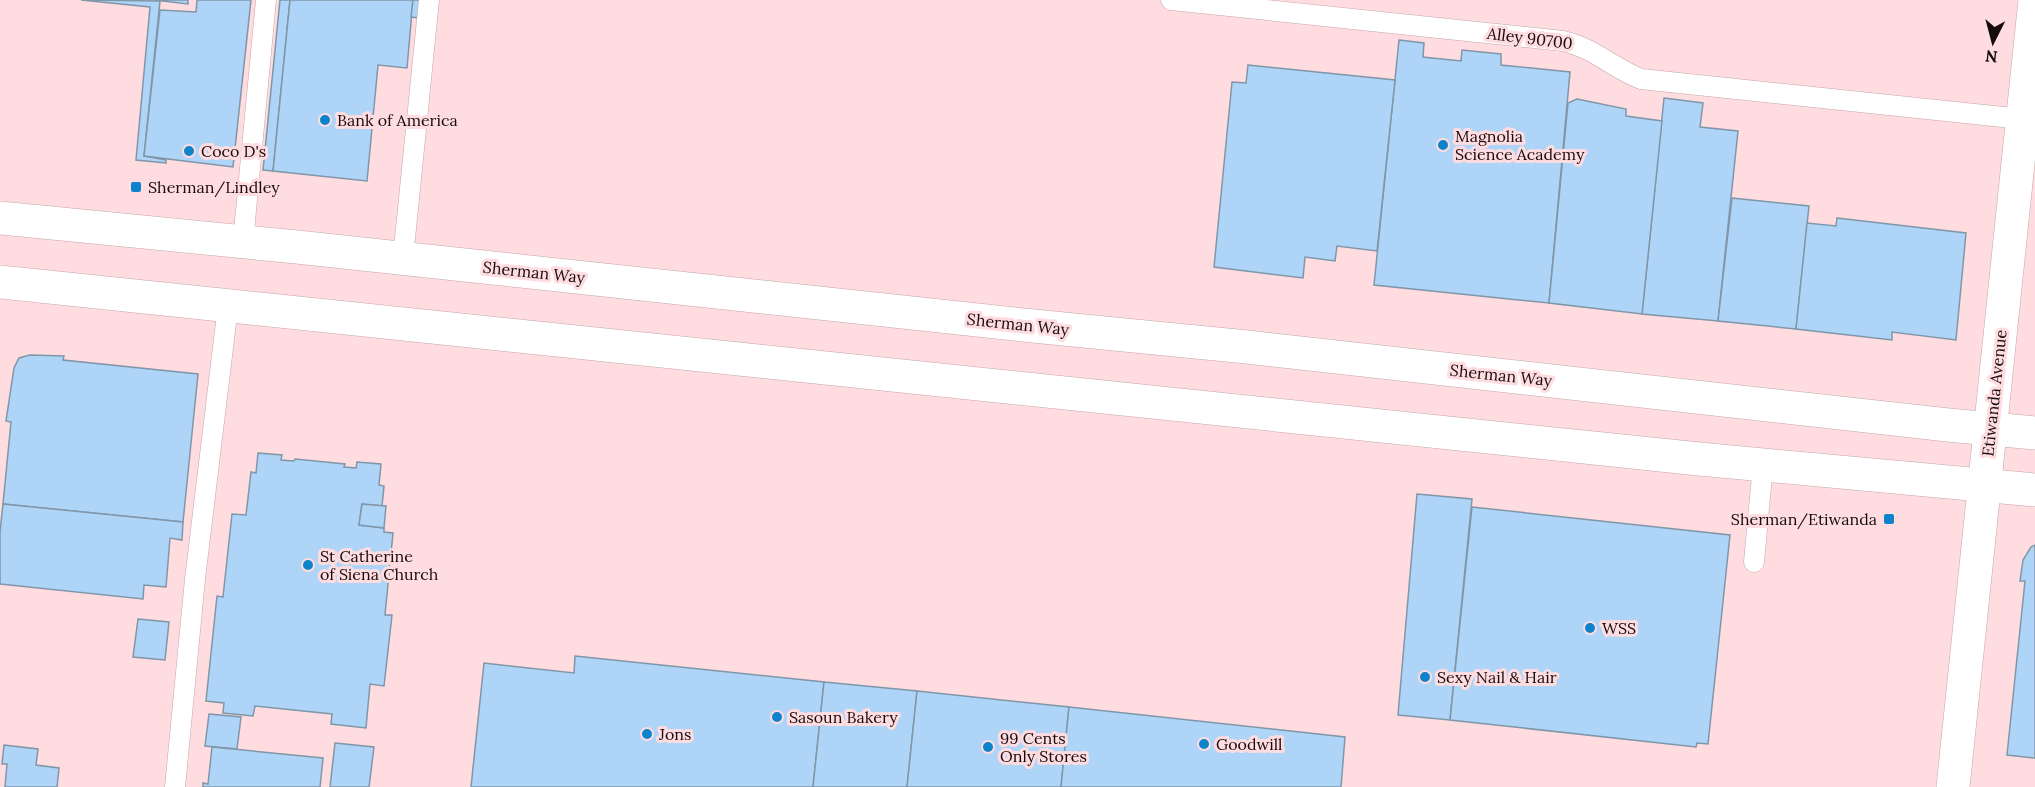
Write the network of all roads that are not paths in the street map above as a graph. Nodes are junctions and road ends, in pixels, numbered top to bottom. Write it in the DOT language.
graph roads {
  1 [pos="266,0"];
  2 [pos="429,0"];
  3 [pos="1171,0"];
  4 [pos="2035,0"];
  5 [pos="2022,119"];
  6 [pos="2026,177"];
  7 [pos="0,218"];
  8 [pos="243,242"];
  9 [pos="403,258"];
  10 [pos="0,282"];
  11 [pos="228,306"];
  12 [pos="1990,429"];
  13 [pos="2035,433"];
  14 [pos="1763,465"];
  15 [pos="1984,485"];
  16 [pos="2035,490"];
  17 [pos="1754,562"];
  18 [pos="175,787"];
  19 [pos="1953,787"];
  1 -- 8 [label="lane"];
  2 -- 9 [label="lane"];
  3 -- 5 [label="lane, Alley 90700"];
  4 -- 5 [label="main road, Etiwanda Avenue"];
  5 -- 6 [label="main road, Etiwanda Avenue"];
  6 -- 12 [label="main road, Etiwanda Avenue"];
  7 -- 8 [label="main road, Sherman Way"];
  8 -- 9 [label="main road, Sherman Way"];
  9 -- 12 [label="main road, Sherman Way"];
  10 -- 11 [label="main road"];
  11 -- 14 [label="main road"];
  11 -- 18 [label="lane"];
  12 -- 13 [label="main road, Sherman Way"];
  12 -- 15 [label="main road, Etiwanda Avenue"];
  14 -- 15 [label="main road"];
  14 -- 17 [label="lane"];
  15 -- 16 [label="main road"];
  15 -- 19 [label="main road, Etiwanda Avenue"];
}
